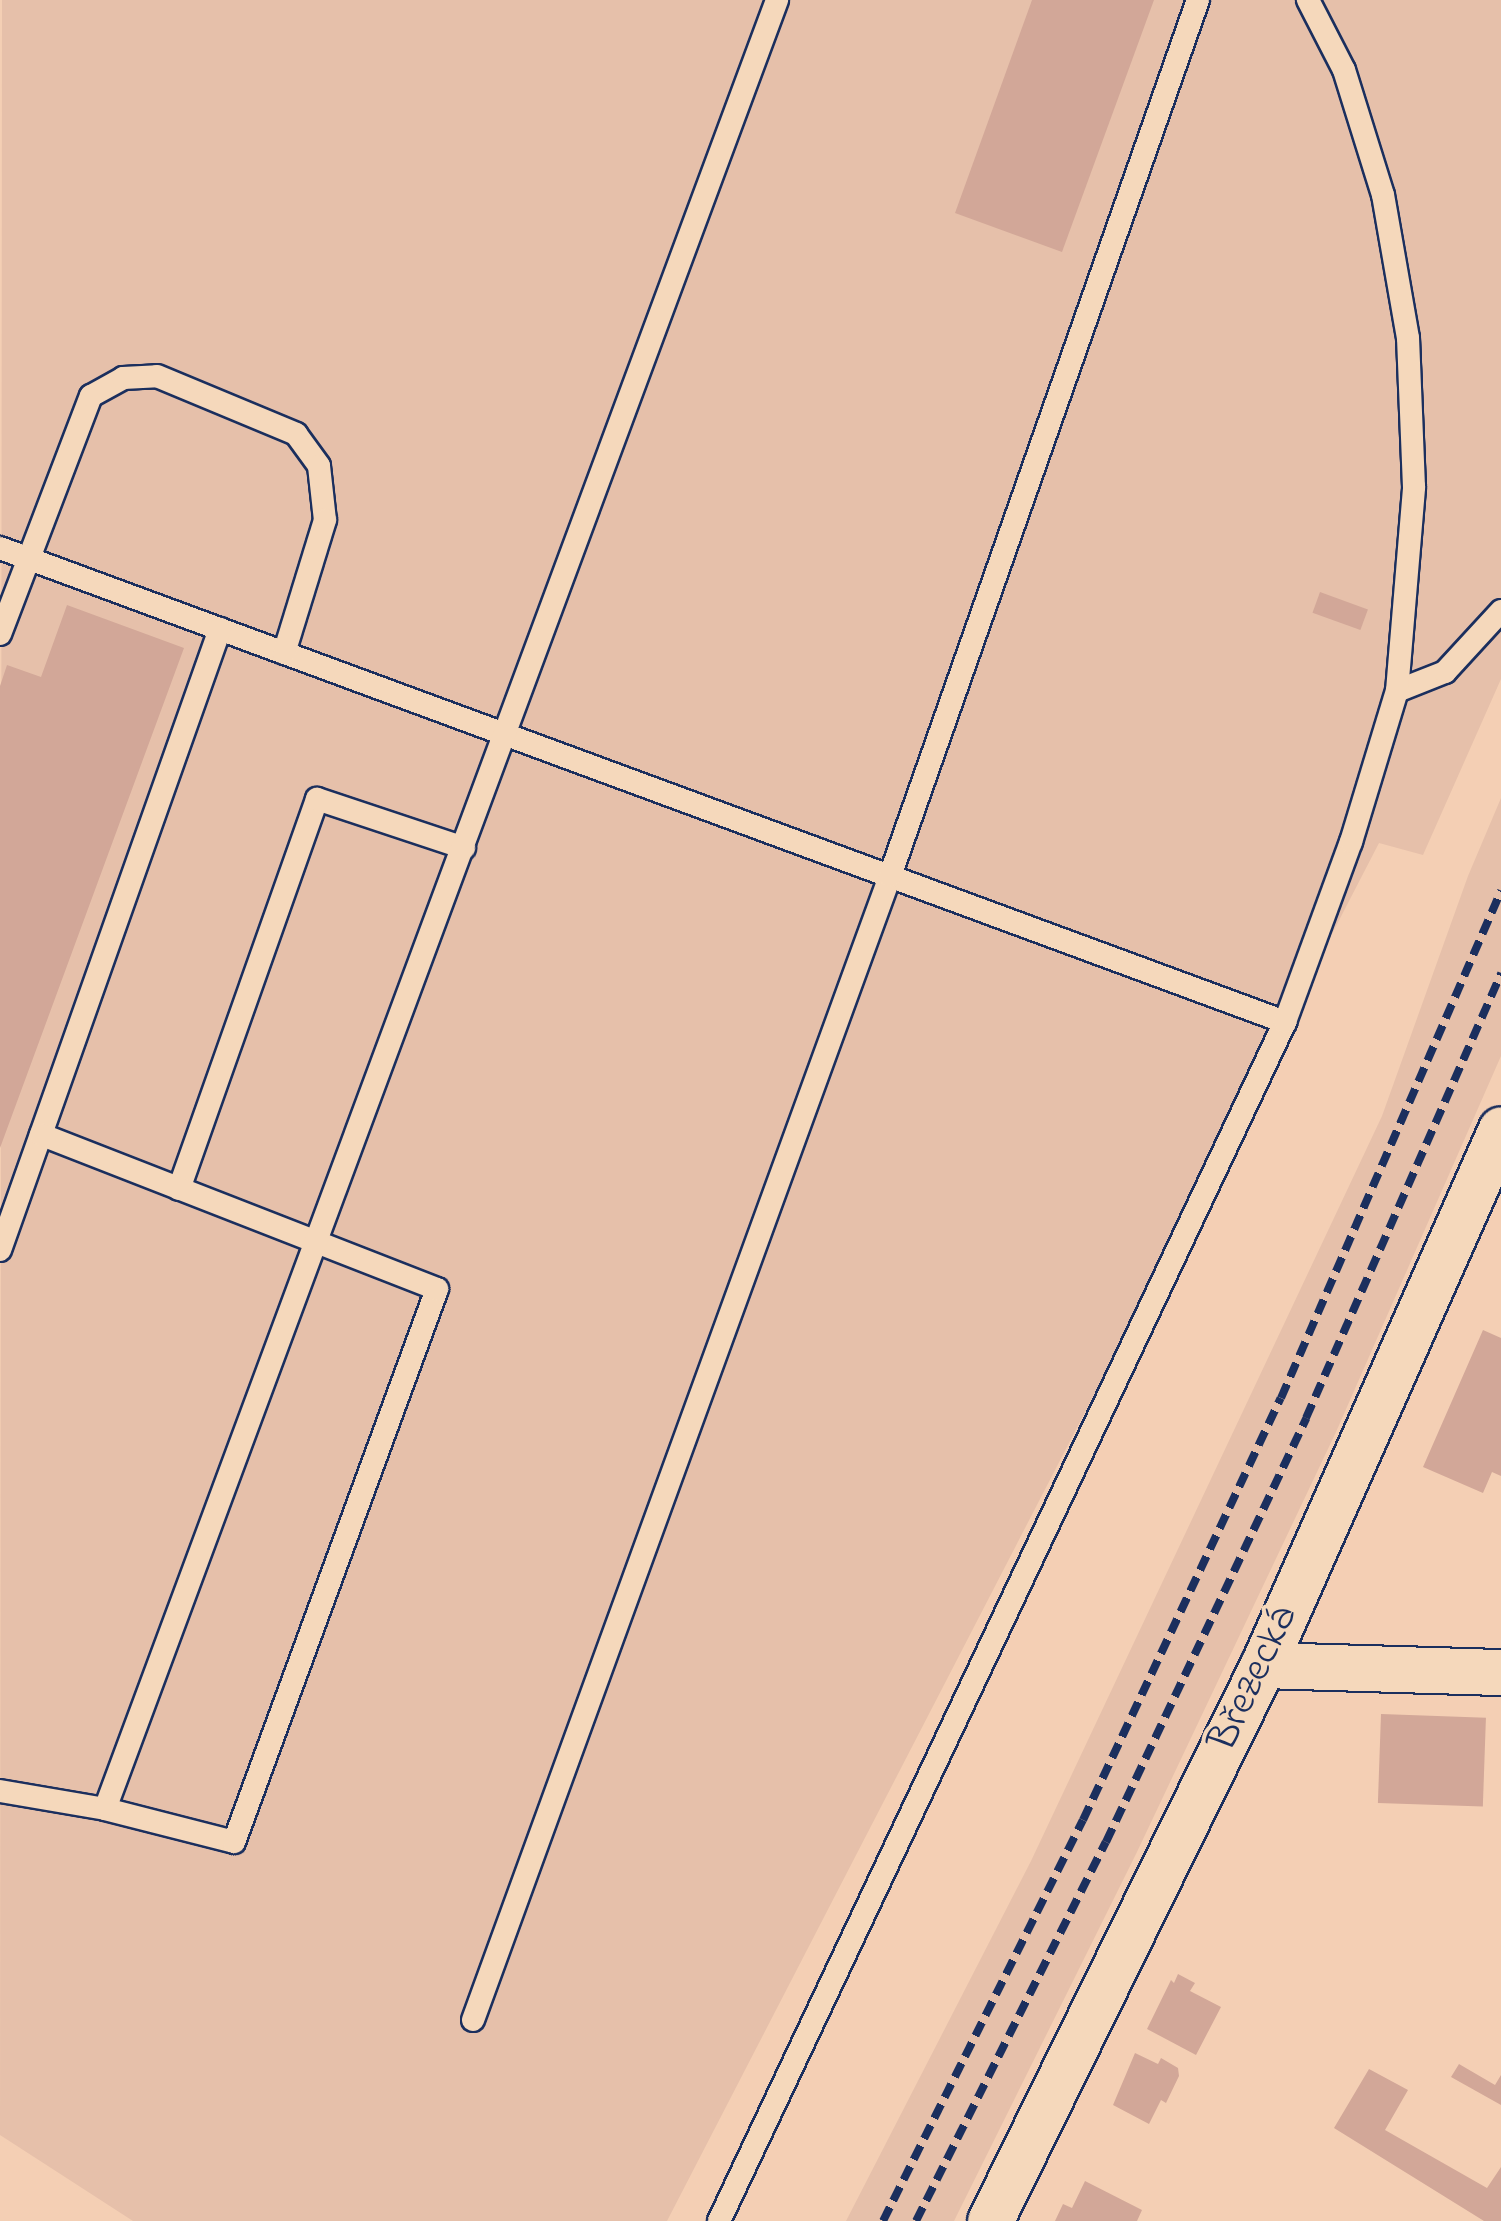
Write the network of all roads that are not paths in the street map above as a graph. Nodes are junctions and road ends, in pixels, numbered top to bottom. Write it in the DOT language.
graph roads {
  1 [pos="776,0"];
  2 [pos="1198,0"];
  3 [pos="1308,0"];
  4 [pos="0,548"];
  5 [pos="28,558"];
  6 [pos="1501,611"];
  7 [pos="220,629"];
  8 [pos="0,634"];
  9 [pos="284,653"];
  10 [pos="1397,691"];
  11 [pos="507,735"];
  12 [pos="464,848"];
  13 [pos="890,876"];
  14 [pos="1285,1022"];
  15 [pos="1501,1130"];
  16 [pos="41,1134"];
  17 [pos="179,1189"];
  18 [pos="317,1242"];
  19 [pos="0,1250"];
  20 [pos="1264,1664"];
  21 [pos="1501,1672"];
  22 [pos="0,1791"];
  23 [pos="105,1809"];
  24 [pos="473,2020"];
  25 [pos="719,2221"];
  26 [pos="990,2221"];
  1 -- 11 [label="lane"];
  2 -- 13 [label="lane"];
  3 -- 10 [label="lane"];
  4 -- 5 [label="lane"];
  5 -- 7 [label="lane"];
  5 -- 8 [label="lane"];
  5 -- 9 [label="lane"];
  6 -- 10 [label="lane"];
  7 -- 9 [label="lane"];
  7 -- 16 [label="lane"];
  9 -- 11 [label="lane"];
  10 -- 14 [label="lane"];
  11 -- 12 [label="lane"];
  11 -- 13 [label="lane"];
  12 -- 17 [label="lane"];
  12 -- 18 [label="lane"];
  13 -- 14 [label="lane"];
  13 -- 24 [label="lane"];
  14 -- 25 [label="lane"];
  15 -- 20 [label="street, Březecká"];
  16 -- 17 [label="lane"];
  16 -- 19 [label="lane"];
  17 -- 18 [label="lane"];
  18 -- 23 [label="lane"];
  18 -- 23 [label="lane"];
  20 -- 21 [label="street"];
  20 -- 26 [label="street, Březecká"];
  22 -- 23 [label="lane"];
}
